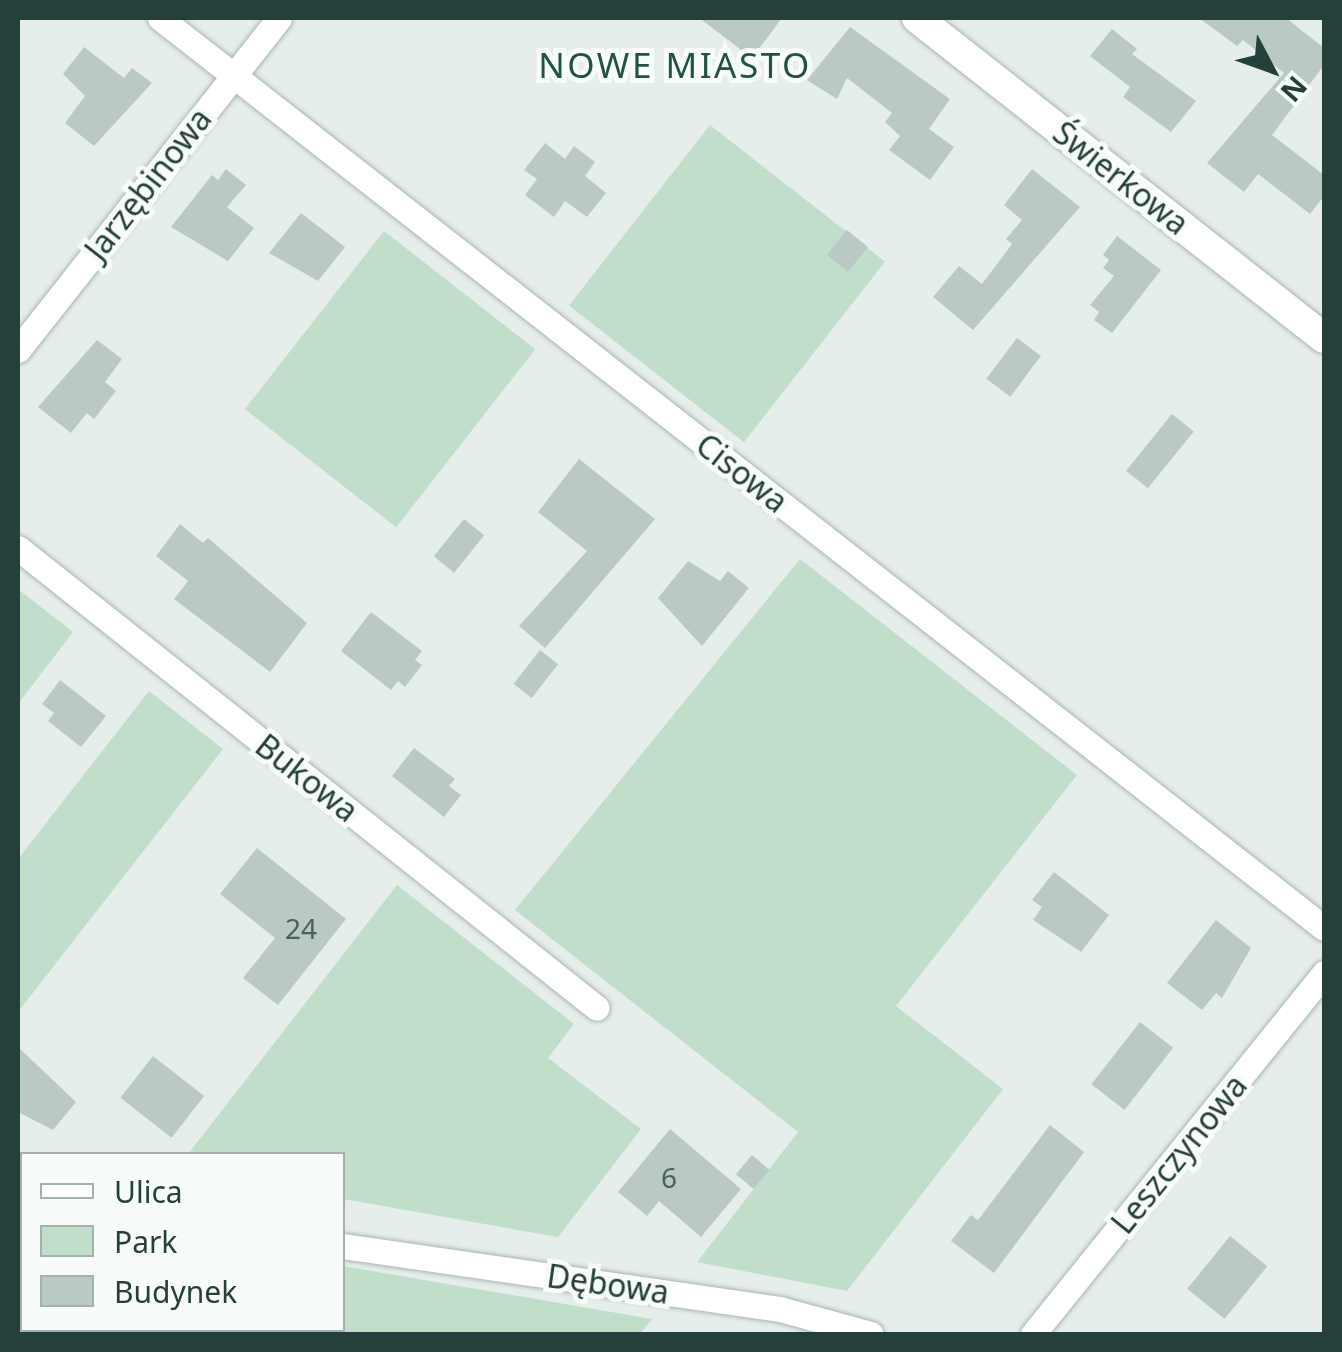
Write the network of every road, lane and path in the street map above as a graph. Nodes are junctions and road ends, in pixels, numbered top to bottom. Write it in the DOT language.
graph roads {
  1 [pos="160,18"];
  2 [pos="279,18"];
  3 [pos="917,18"];
  4 [pos="232,75"];
  5 [pos="1324,338"];
  6 [pos="18,350"];
  7 [pos="18,548"];
  8 [pos="1324,928"];
  9 [pos="1324,973"];
  10 [pos="597,1008"];
  11 [pos="345,1246"];
  12 [pos="871,1334"];
  13 [pos="1034,1334"];
  1 -- 4 [label="street, Cisowa"];
  2 -- 4 [label="street, Jarzębinowa"];
  3 -- 5 [label="street, Świerkowa"];
  4 -- 6 [label="street, Jarzębinowa"];
  4 -- 8 [label="street, Cisowa"];
  7 -- 10 [label="street, Bukowa"];
  9 -- 13 [label="street, Leszczynowa"];
  11 -- 12 [label="street, Dębowa"];
}
